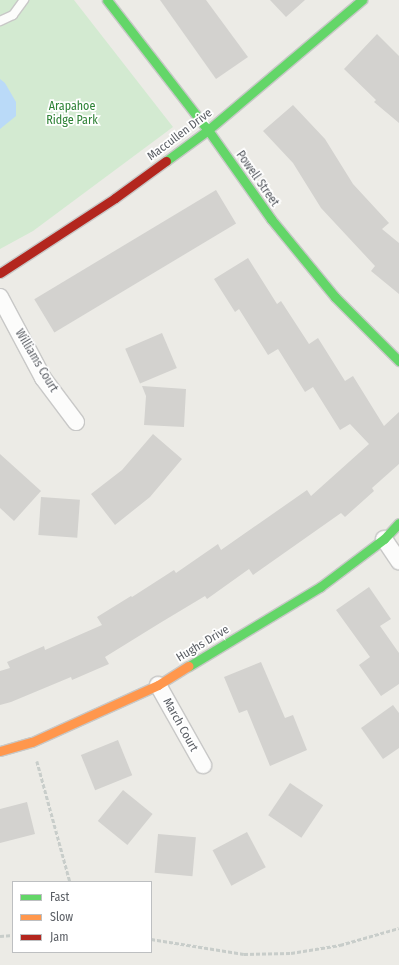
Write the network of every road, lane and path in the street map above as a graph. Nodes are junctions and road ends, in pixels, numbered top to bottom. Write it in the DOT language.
graph roads {
  1 [pos="24,0"];
  2 [pos="107,0"];
  3 [pos="362,0"];
  4 [pos="0,20"];
  5 [pos="208,130"];
  6 [pos="0,273"];
  7 [pos="0,297"];
  8 [pos="399,361"];
  9 [pos="76,422"];
  10 [pos="399,523"];
  11 [pos="384,539"];
  12 [pos="399,561"];
  13 [pos="158,685"];
  14 [pos="32,742"];
  15 [pos="0,751"];
  16 [pos="202,765"];
  17 [pos="70,881"];
  18 [pos="399,928"];
  19 [pos="12,935"];
  20 [pos="0,936"];
  21 [pos="152,940"];
  1 -- 4 [label="lane"];
  2 -- 5 [label="street, Powell Street"];
  3 -- 5 [label="street, Maccullen Drive"];
  5 -- 6 [label="street, Maccullen Drive"];
  5 -- 8 [label="street, Powell Street"];
  7 -- 9 [label="street, Williams Court"];
  10 -- 11 [label="street, Hughs Drive"];
  11 -- 12 [label="street"];
  11 -- 13 [label="street, Hughs Drive"];
  13 -- 14 [label="street, Hughs Drive"];
  13 -- 16 [label="street, March Court"];
  14 -- 15 [label="street, Hughs Drive"];
  14 -- 17 [label="path"];
  18 -- 21 [label="path"];
  19 -- 20 [label="path"];
}
